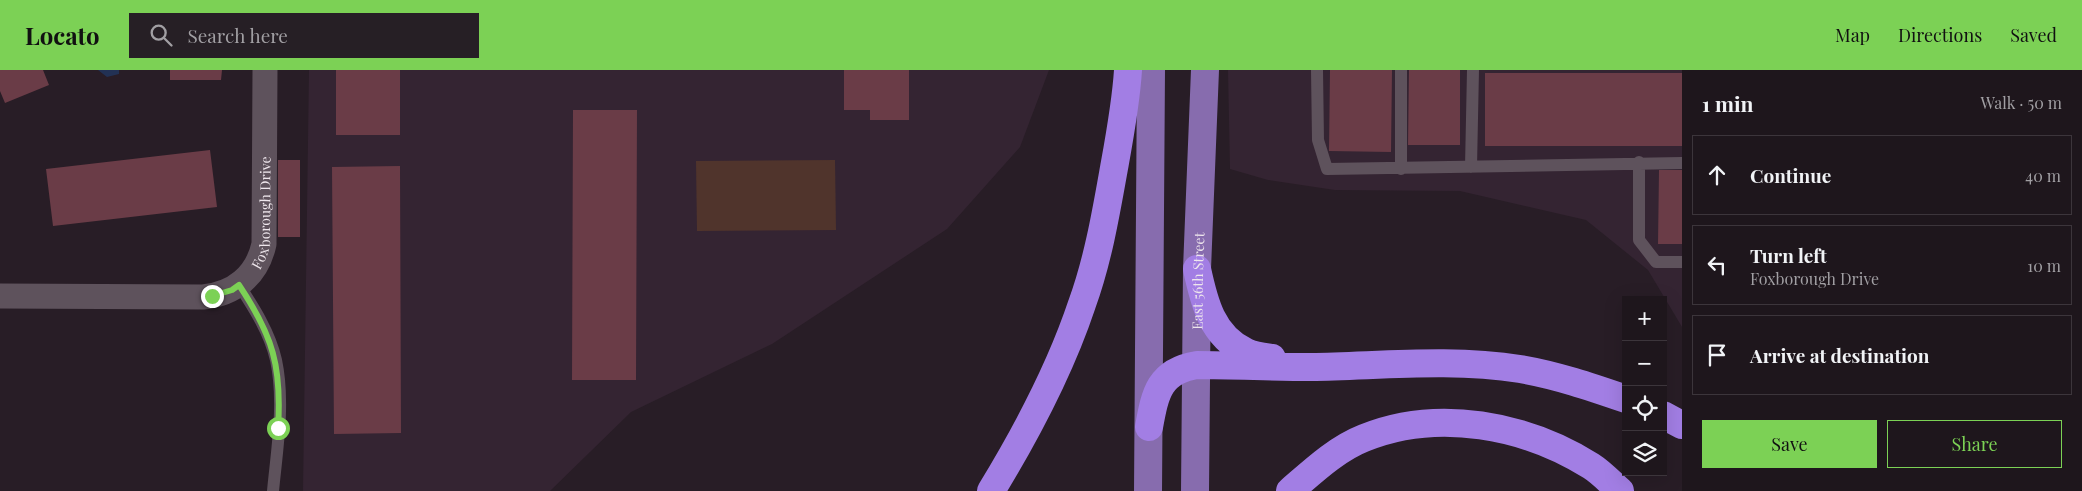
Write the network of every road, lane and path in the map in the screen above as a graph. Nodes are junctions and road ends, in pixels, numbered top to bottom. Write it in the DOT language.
graph roads {
  1 [pos="265,70"];
  2 [pos="1128,70"];
  3 [pos="1151,70"];
  4 [pos="1205,70"];
  5 [pos="1317,70"];
  6 [pos="1401,70"];
  7 [pos="1473,70"];
  8 [pos="1639,162"];
  9 [pos="1682,162"];
  10 [pos="1471,167"];
  11 [pos="1401,169"];
  12 [pos="1682,262"];
  13 [pos="1198,269"];
  14 [pos="239,285"];
  15 [pos="0,296"];
  16 [pos="1197,365"];
  17 [pos="1310,366"];
  18 [pos="1622,398"];
  19 [pos="1667,417"];
  20 [pos="1682,424"];
  21 [pos="1148,427"];
  22 [pos="274,491"];
  23 [pos="991,491"];
  24 [pos="1148,491"];
  25 [pos="1195,491"];
  26 [pos="1290,491"];
  27 [pos="1620,491"];
  1 -- 14 [label="street, Foxborough Drive"];
  2 -- 23 [label="highway"];
  3 -- 21 [label="main road"];
  4 -- 13 [label="main road, East 56th Street"];
  5 -- 11 [label="lane"];
  6 -- 11 [label="lane"];
  7 -- 10 [label="lane"];
  8 -- 9 [label="lane"];
  8 -- 10 [label="lane"];
  8 -- 12 [label="lane"];
  10 -- 11 [label="lane"];
  13 -- 16 [label="main road, East 56th Street"];
  13 -- 17 [label="highway"];
  14 -- 15 [label="street, Foxborough Drive"];
  14 -- 22 [label="lane"];
  16 -- 17 [label="highway"];
  16 -- 21 [label="highway"];
  16 -- 25 [label="main road, East 56th Street"];
  17 -- 18 [label="highway"];
  19 -- 20 [label="highway"];
  21 -- 24 [label="main road"];
  26 -- 27 [label="highway"];
}
